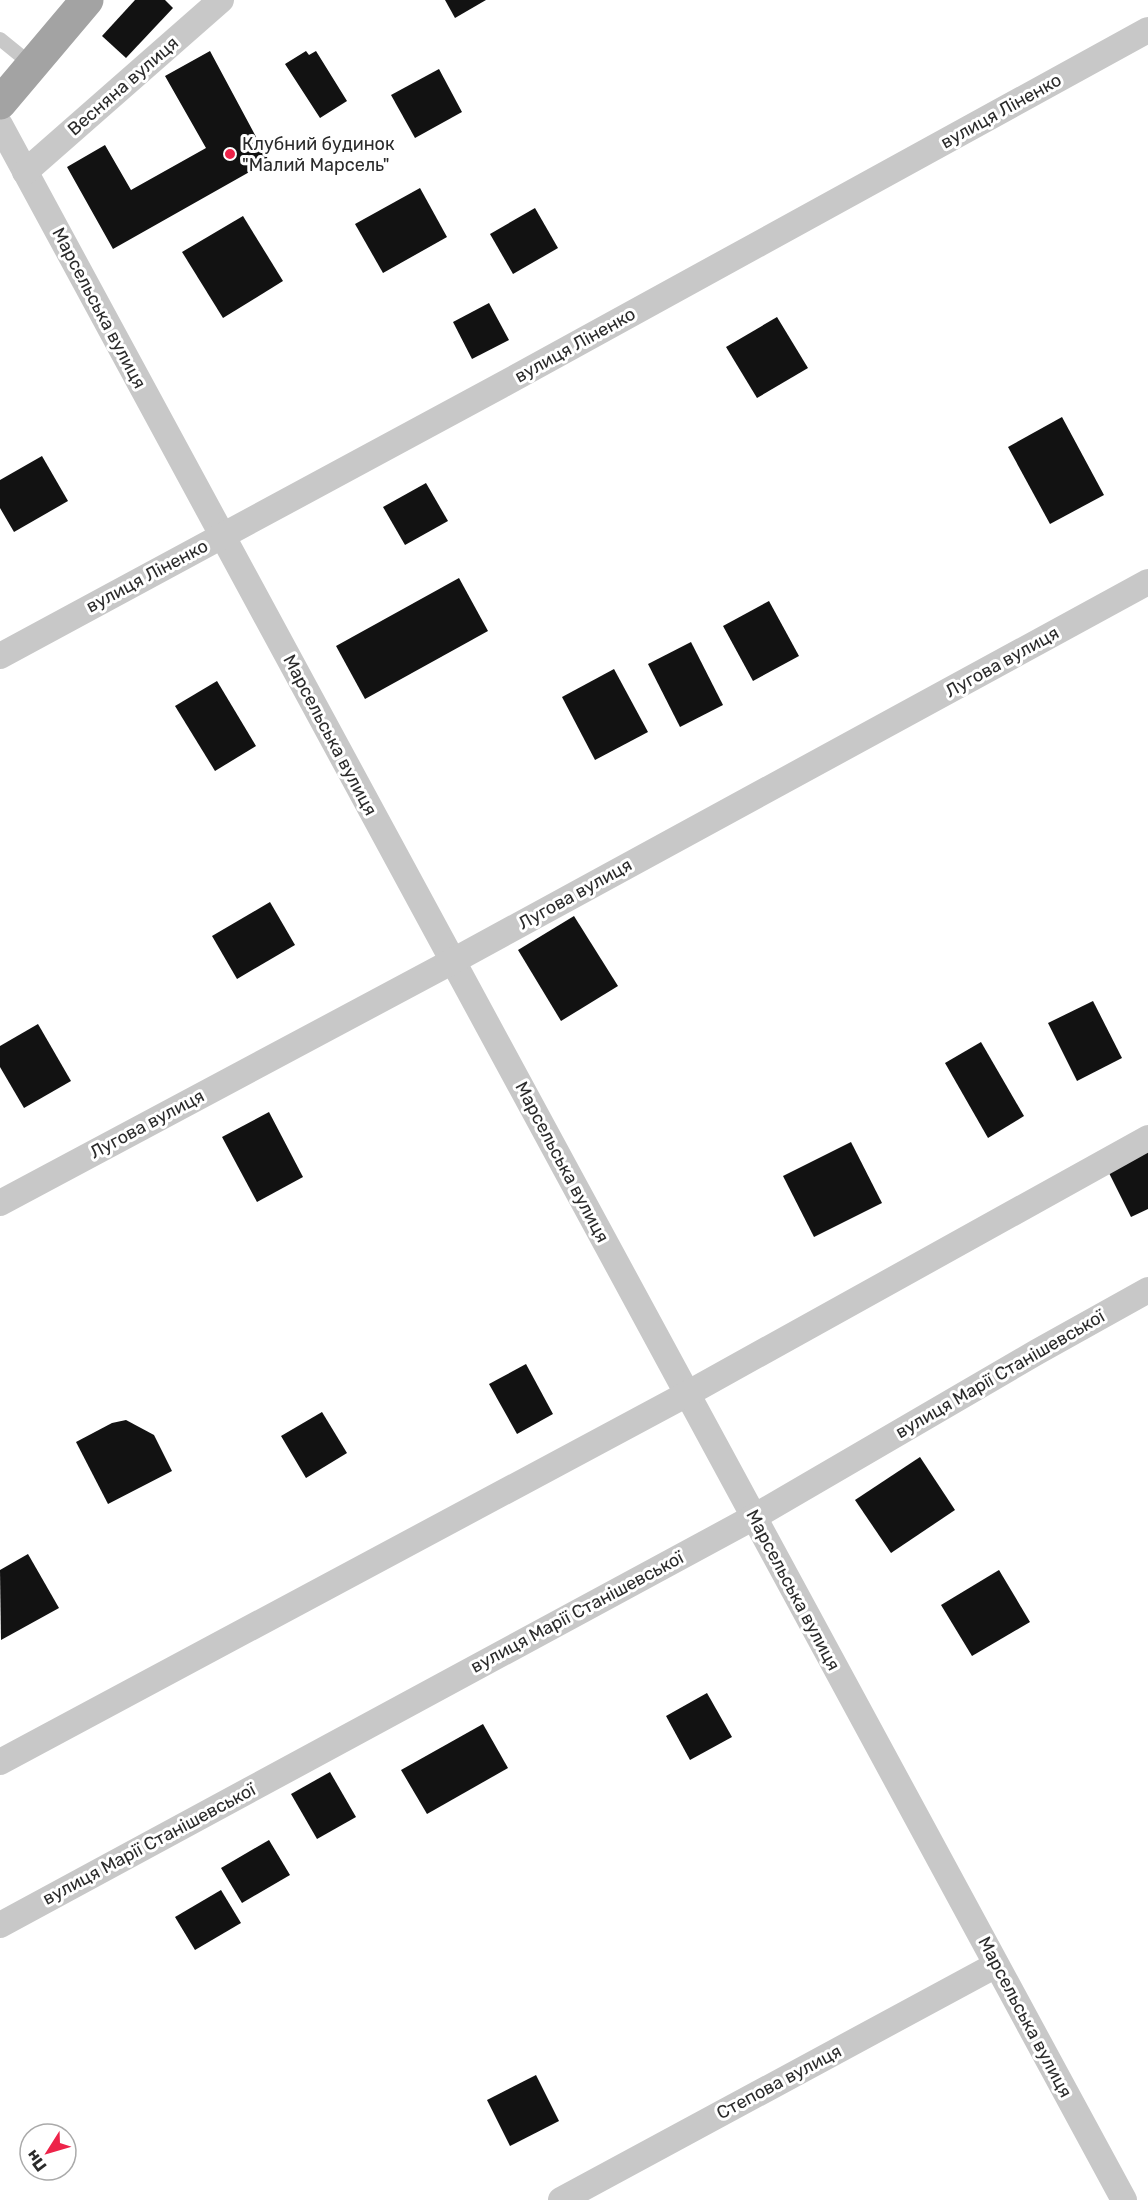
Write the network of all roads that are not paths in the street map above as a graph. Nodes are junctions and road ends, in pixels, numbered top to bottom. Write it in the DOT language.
graph roads {
  1 [pos="87,0"];
  2 [pos="222,0"];
  3 [pos="1148,30"];
  4 [pos="0,39"];
  5 [pos="32,65"];
  6 [pos="0,103"];
  7 [pos="0,125"];
  8 [pos="25,172"];
  9 [pos="222,535"];
  10 [pos="1148,582"];
  11 [pos="0,656"];
  12 [pos="453,961"];
  13 [pos="1148,1138"];
  14 [pos="0,1203"];
  15 [pos="1148,1290"];
  16 [pos="687,1394"];
  17 [pos="754,1516"];
  18 [pos="0,1762"];
  19 [pos="0,1925"];
  20 [pos="996,1965"];
  21 [pos="561,2200"];
  22 [pos="1124,2200"];
  1 -- 5 [label="main road"];
  2 -- 8 [label="street, Весняна вулиця"];
  3 -- 9 [label="street, вулиця Ліненко"];
  4 -- 5 [label="lane"];
  5 -- 6 [label="main road"];
  7 -- 8 [label="street, Марсельська вулиця"];
  8 -- 9 [label="street, Марсельська вулиця"];
  9 -- 11 [label="street, вулиця Ліненко"];
  9 -- 12 [label="street, Марсельська вулиця"];
  10 -- 12 [label="street, Лугова вулиця"];
  12 -- 14 [label="street, Лугова вулиця"];
  12 -- 16 [label="street, Марсельська вулиця"];
  13 -- 16 [label="street"];
  15 -- 17 [label="street, вулиця Марії Станішевської"];
  16 -- 17 [label="street, Марсельська вулиця"];
  16 -- 18 [label="street"];
  17 -- 19 [label="street, вулиця Марії Станішевської"];
  17 -- 20 [label="street, Марсельська вулиця"];
  20 -- 21 [label="street, Степова вулиця"];
  20 -- 22 [label="street, Марсельська вулиця"];
}
